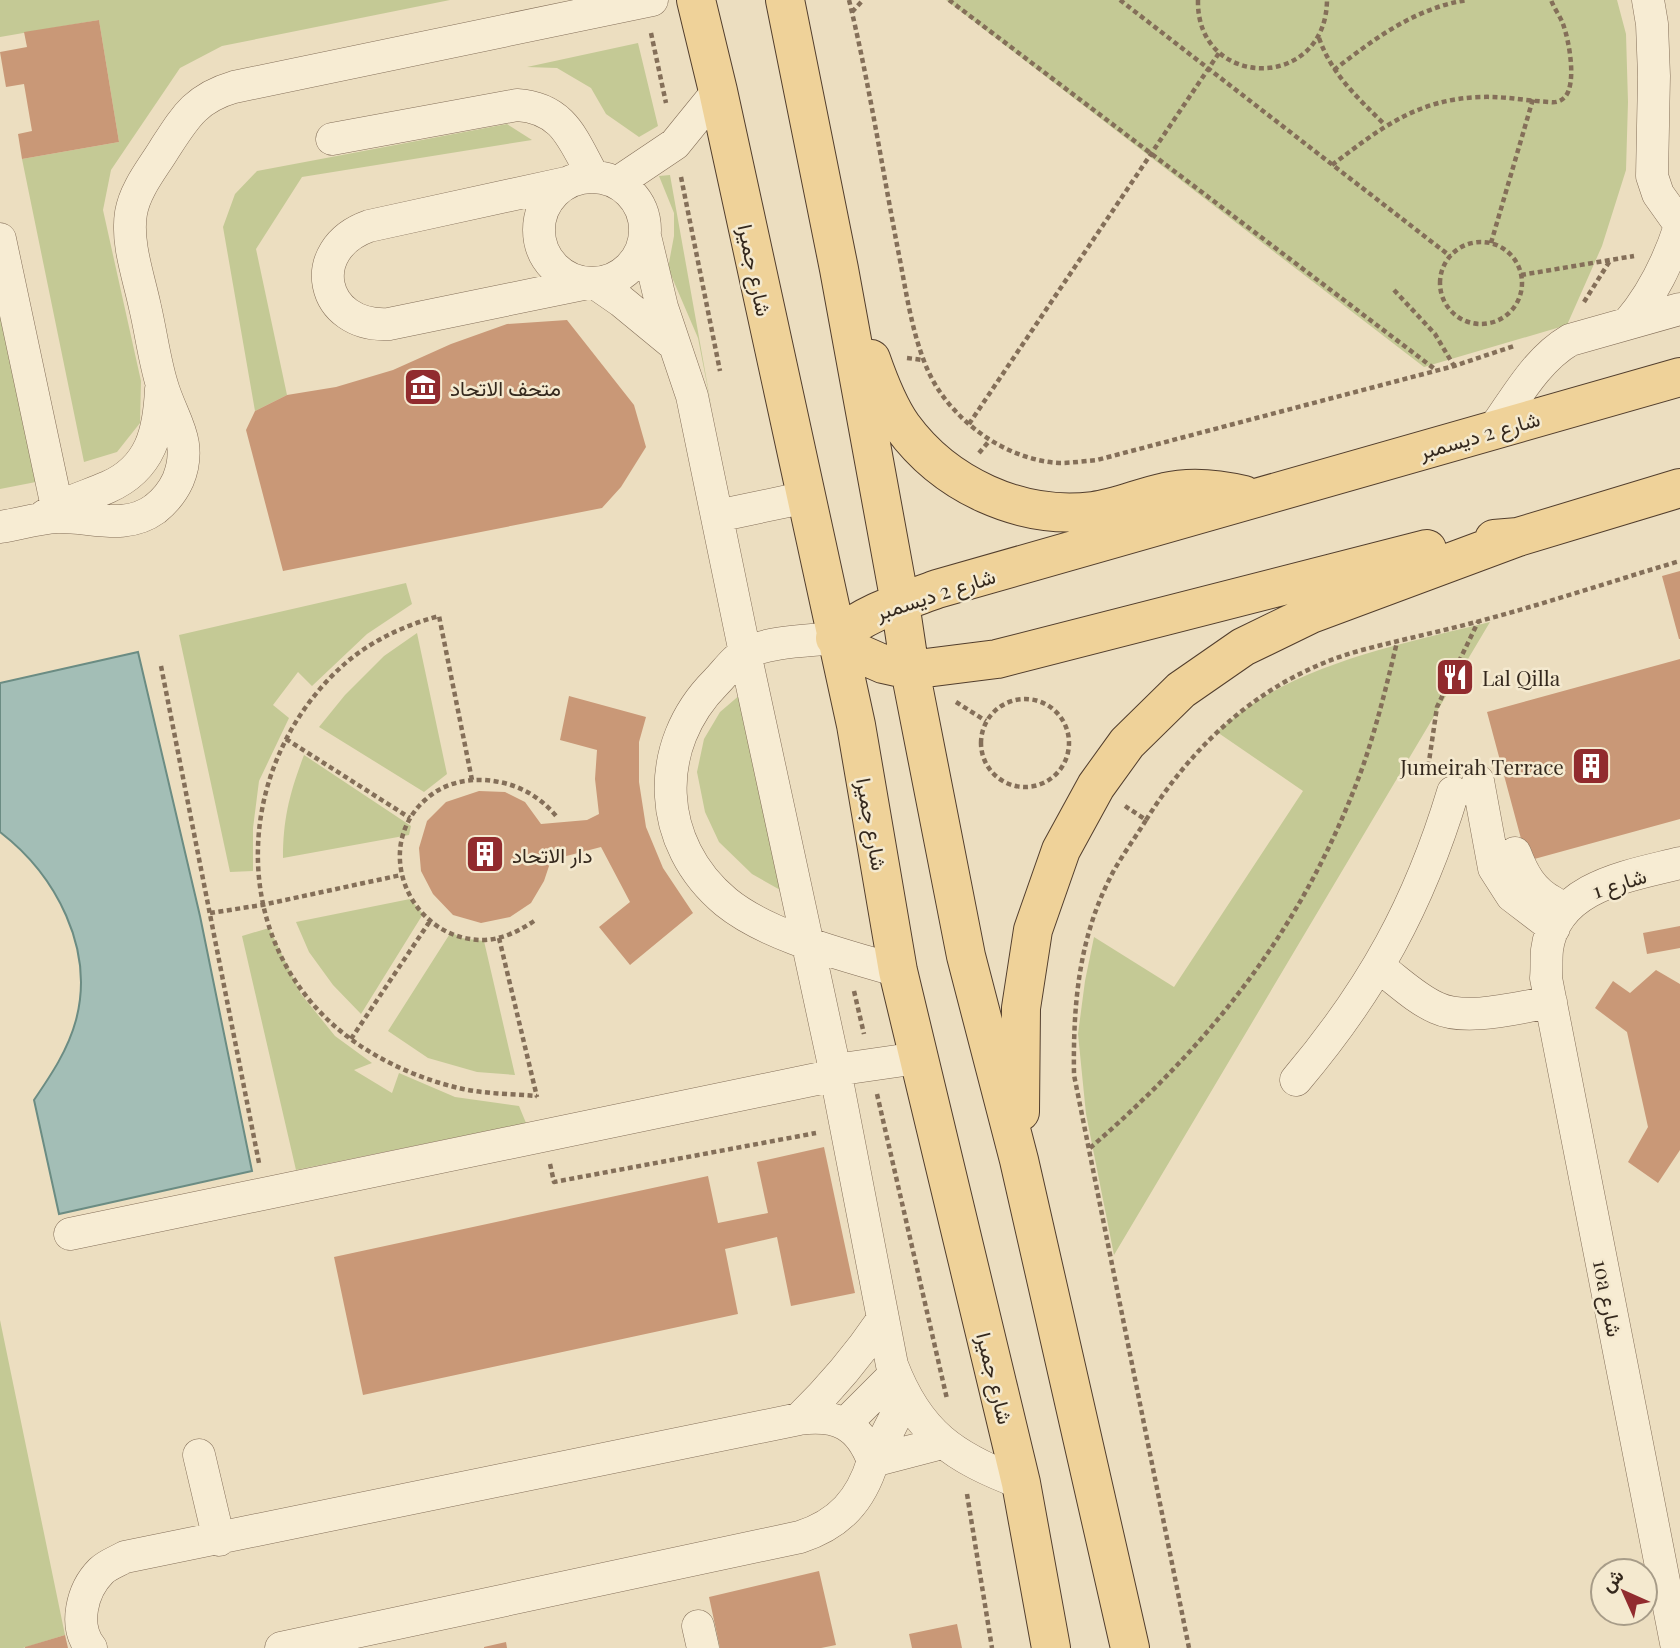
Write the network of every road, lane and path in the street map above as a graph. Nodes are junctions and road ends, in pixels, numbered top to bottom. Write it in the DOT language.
graph roads {
  1 [pos="696,0"];
  2 [pos="785,0"];
  3 [pos="849,0"];
  4 [pos="863,0"];
  5 [pos="949,0"];
  6 [pos="1120,0"];
  7 [pos="1198,0"];
  8 [pos="1327,0"];
  9 [pos="1466,0"];
  10 [pos="1551,0"];
  11 [pos="1648,0"];
  12 [pos="648,1"];
  13 [pos="852,13"];
  14 [pos="1319,37"];
  15 [pos="1219,53"];
  16 [pos="1209,69"];
  17 [pos="1334,70"];
  18 [pos="718,91"];
  19 [pos="1533,99"];
  20 [pos="1385,125"];
  21 [pos="332,139"];
  22 [pos="675,145"];
  23 [pos="1151,155"];
  24 [pos="1332,165"];
  25 [pos="592,181"];
  26 [pos="1677,233"];
  27 [pos="645,236"];
  28 [pos="0,239"];
  29 [pos="1491,243"];
  30 [pos="1450,256"];
  31 [pos="1611,260"];
  32 [pos="839,269"];
  33 [pos="1521,275"];
  34 [pos="591,283"];
  35 [pos="1394,290"];
  36 [pos="1584,303"];
  37 [pos="1680,309"];
  38 [pos="1628,323"];
  39 [pos="1525,342"];
  40 [pos="672,343"];
  41 [pos="1454,366"];
  42 [pos="1436,370"];
  43 [pos="721,374"];
  44 [pos="1680,377"];
  45 [pos="162,384"];
  46 [pos="969,424"];
  47 [pos="1493,430"];
  48 [pos="1680,488"];
  49 [pos="807,497"];
  50 [pos="1260,498"];
  51 [pos="48,514"];
  52 [pos="718,516"];
  53 [pos="0,527"];
  54 [pos="1518,537"];
  55 [pos="1680,561"];
  56 [pos="900,603"];
  57 [pos="1479,621"];
  58 [pos="835,638"];
  59 [pos="1397,642"];
  60 [pos="745,653"];
  61 [pos="161,666"];
  62 [pos="910,670"];
  63 [pos="956,702"];
  64 [pos="986,721"];
  65 [pos="286,739"];
  66 [pos="1064,763"];
  67 [pos="472,780"];
  68 [pos="1096,786"];
  69 [pos="1466,787"];
  70 [pos="557,817"];
  71 [pos="410,818"];
  72 [pos="1146,820"];
  73 [pos="1515,853"];
  74 [pos="1680,863"];
  75 [pos="401,875"];
  76 [pos="262,905"];
  77 [pos="210,913"];
  78 [pos="430,921"];
  79 [pos="534,922"];
  80 [pos="1556,928"];
  81 [pos="808,944"];
  82 [pos="846,955"];
  83 [pos="1379,967"];
  84 [pos="898,971"];
  85 [pos="1551,1002"];
  86 [pos="351,1039"];
  87 [pos="918,1058"];
  88 [pos="871,1065"];
  89 [pos="836,1072"];
  90 [pos="1296,1080"];
  91 [pos="537,1096"];
  92 [pos="1089,1149"];
  93 [pos="1019,1160"];
  94 [pos="264,1193"];
  95 [pos="70,1234"];
  96 [pos="883,1319"];
  97 [pos="900,1386"];
  98 [pos="948,1401"];
  99 [pos="799,1419"];
  100 [pos="845,1424"];
  101 [pos="951,1449"];
  102 [pos="199,1455"];
  103 [pos="873,1461"];
  104 [pos="1021,1483"];
  105 [pos="219,1540"];
  106 [pos="91,1648"];
  107 [pos="281,1648"];
  108 [pos="992,1648"];
  109 [pos="1051,1648"];
  110 [pos="1130,1648"];
  111 [pos="1189,1648"];
  112 [pos="1676,1648"];
  1 -- 18 [label="main road, شارع جميرا"];
  2 -- 32 [label="main road"];
  3 -- 13 [label="path"];
  4 -- 13 [label="path"];
  5 -- 23 [label="path"];
  6 -- 16 [label="path"];
  7 -- 15 [label="path"];
  8 -- 14 [label="path"];
  9 -- 17 [label="path"];
  10 -- 19 [label="path"];
  11 -- 26 [label="street"];
  12 -- 22 [label="path"];
  12 -- 45 [label="street"];
  13 -- 46 [label="path"];
  14 -- 15 [label="path"];
  14 -- 17 [label="path"];
  15 -- 16 [label="path"];
  16 -- 23 [label="path"];
  16 -- 24 [label="path"];
  17 -- 20 [label="path"];
  18 -- 22 [label="street"];
  18 -- 49 [label="main road, شارع جميرا"];
  19 -- 20 [label="path"];
  19 -- 29 [label="path"];
  20 -- 24 [label="path"];
  21 -- 25 [label="street"];
  22 -- 25 [label="street"];
  22 -- 43 [label="path"];
  23 -- 42 [label="path"];
  23 -- 46 [label="path"];
  24 -- 30 [label="path"];
  25 -- 27 [label="street"];
  25 -- 34 [label="street"];
  25 -- 34 [label="street"];
  26 -- 31 [label="path"];
  26 -- 38 [label="street"];
  27 -- 34 [label="street"];
  27 -- 40 [label="street"];
  28 -- 51 [label="street"];
  29 -- 30 [label="path"];
  29 -- 33 [label="path"];
  30 -- 33 [label="path"];
  31 -- 33 [label="path"];
  31 -- 36 [label="path"];
  32 -- 50 [label="main road"];
  32 -- 56 [label="main road"];
  34 -- 40 [label="street"];
  35 -- 41 [label="path"];
  37 -- 38 [label="street"];
  38 -- 47 [label="street"];
  39 -- 41 [label="path"];
  40 -- 52 [label="street"];
  41 -- 42 [label="path"];
  42 -- 46 [label="path"];
  44 -- 47 [label="main road, شارع 2 ديسمبر"];
  45 -- 51 [label="street"];
  45 -- 51 [label="street"];
  47 -- 50 [label="main road, شارع 2 ديسمبر"];
  48 -- 54 [label="main road"];
  49 -- 52 [label="street"];
  49 -- 58 [label="main road, شارع جميرا"];
  50 -- 56 [label="main road, شارع 2 ديسمبر"];
  51 -- 53 [label="street"];
  52 -- 60 [label="street"];
  54 -- 62 [label="main road"];
  54 -- 68 [label="main road"];
  55 -- 57 [label="path"];
  56 -- 58 [label="main road, شارع 2 ديسمبر"];
  56 -- 62 [label="main road"];
  57 -- 59 [label="path"];
  57 -- 69 [label="path"];
  58 -- 60 [label="street"];
  58 -- 62 [label="main road"];
  58 -- 84 [label="main road, شارع جميرا"];
  59 -- 72 [label="path"];
  59 -- 92 [label="path"];
  60 -- 81 [label="street"];
  60 -- 81 [label="street"];
  61 -- 77 [label="path"];
  62 -- 93 [label="main road"];
  63 -- 64 [label="path"];
  64 -- 66 [label="path"];
  64 -- 66 [label="path"];
  65 -- 67 [label="path"];
  65 -- 71 [label="path"];
  65 -- 76 [label="path"];
  66 -- 68 [label="path"];
  67 -- 70 [label="path"];
  67 -- 71 [label="path"];
  68 -- 72 [label="path"];
  68 -- 93 [label="main road"];
  69 -- 80 [label="street"];
  69 -- 83 [label="street"];
  71 -- 75 [label="path"];
  72 -- 92 [label="path"];
  73 -- 80 [label="street"];
  74 -- 80 [label="street, شارع 1"];
  75 -- 76 [label="path"];
  75 -- 78 [label="path"];
  76 -- 77 [label="path"];
  76 -- 86 [label="path"];
  77 -- 94 [label="path"];
  78 -- 79 [label="path"];
  78 -- 86 [label="path"];
  80 -- 85 [label="street, 10a شارع"];
  81 -- 82 [label="street"];
  81 -- 89 [label="street"];
  82 -- 84 [label="street"];
  82 -- 88 [label="path"];
  83 -- 85 [label="street"];
  83 -- 90 [label="street"];
  84 -- 87 [label="main road, شارع جميرا"];
  85 -- 112 [label="street, 10a شارع"];
  86 -- 91 [label="path"];
  87 -- 88 [label="street"];
  87 -- 104 [label="main road, شارع جميرا"];
  88 -- 89 [label="street"];
  88 -- 98 [label="path"];
  89 -- 94 [label="street"];
  89 -- 96 [label="street"];
  92 -- 111 [label="path"];
  93 -- 110 [label="main road"];
  94 -- 95 [label="street"];
  96 -- 97 [label="street"];
  96 -- 99 [label="street"];
  97 -- 100 [label="street"];
  97 -- 101 [label="street"];
  97 -- 103 [label="street"];
  99 -- 100 [label="street"];
  99 -- 105 [label="street"];
  100 -- 103 [label="street"];
  101 -- 103 [label="street"];
  101 -- 104 [label="street"];
  101 -- 108 [label="path"];
  102 -- 105 [label="street"];
  103 -- 107 [label="street"];
  104 -- 109 [label="main road, شارع جميرا"];
  105 -- 106 [label="street"];
}
